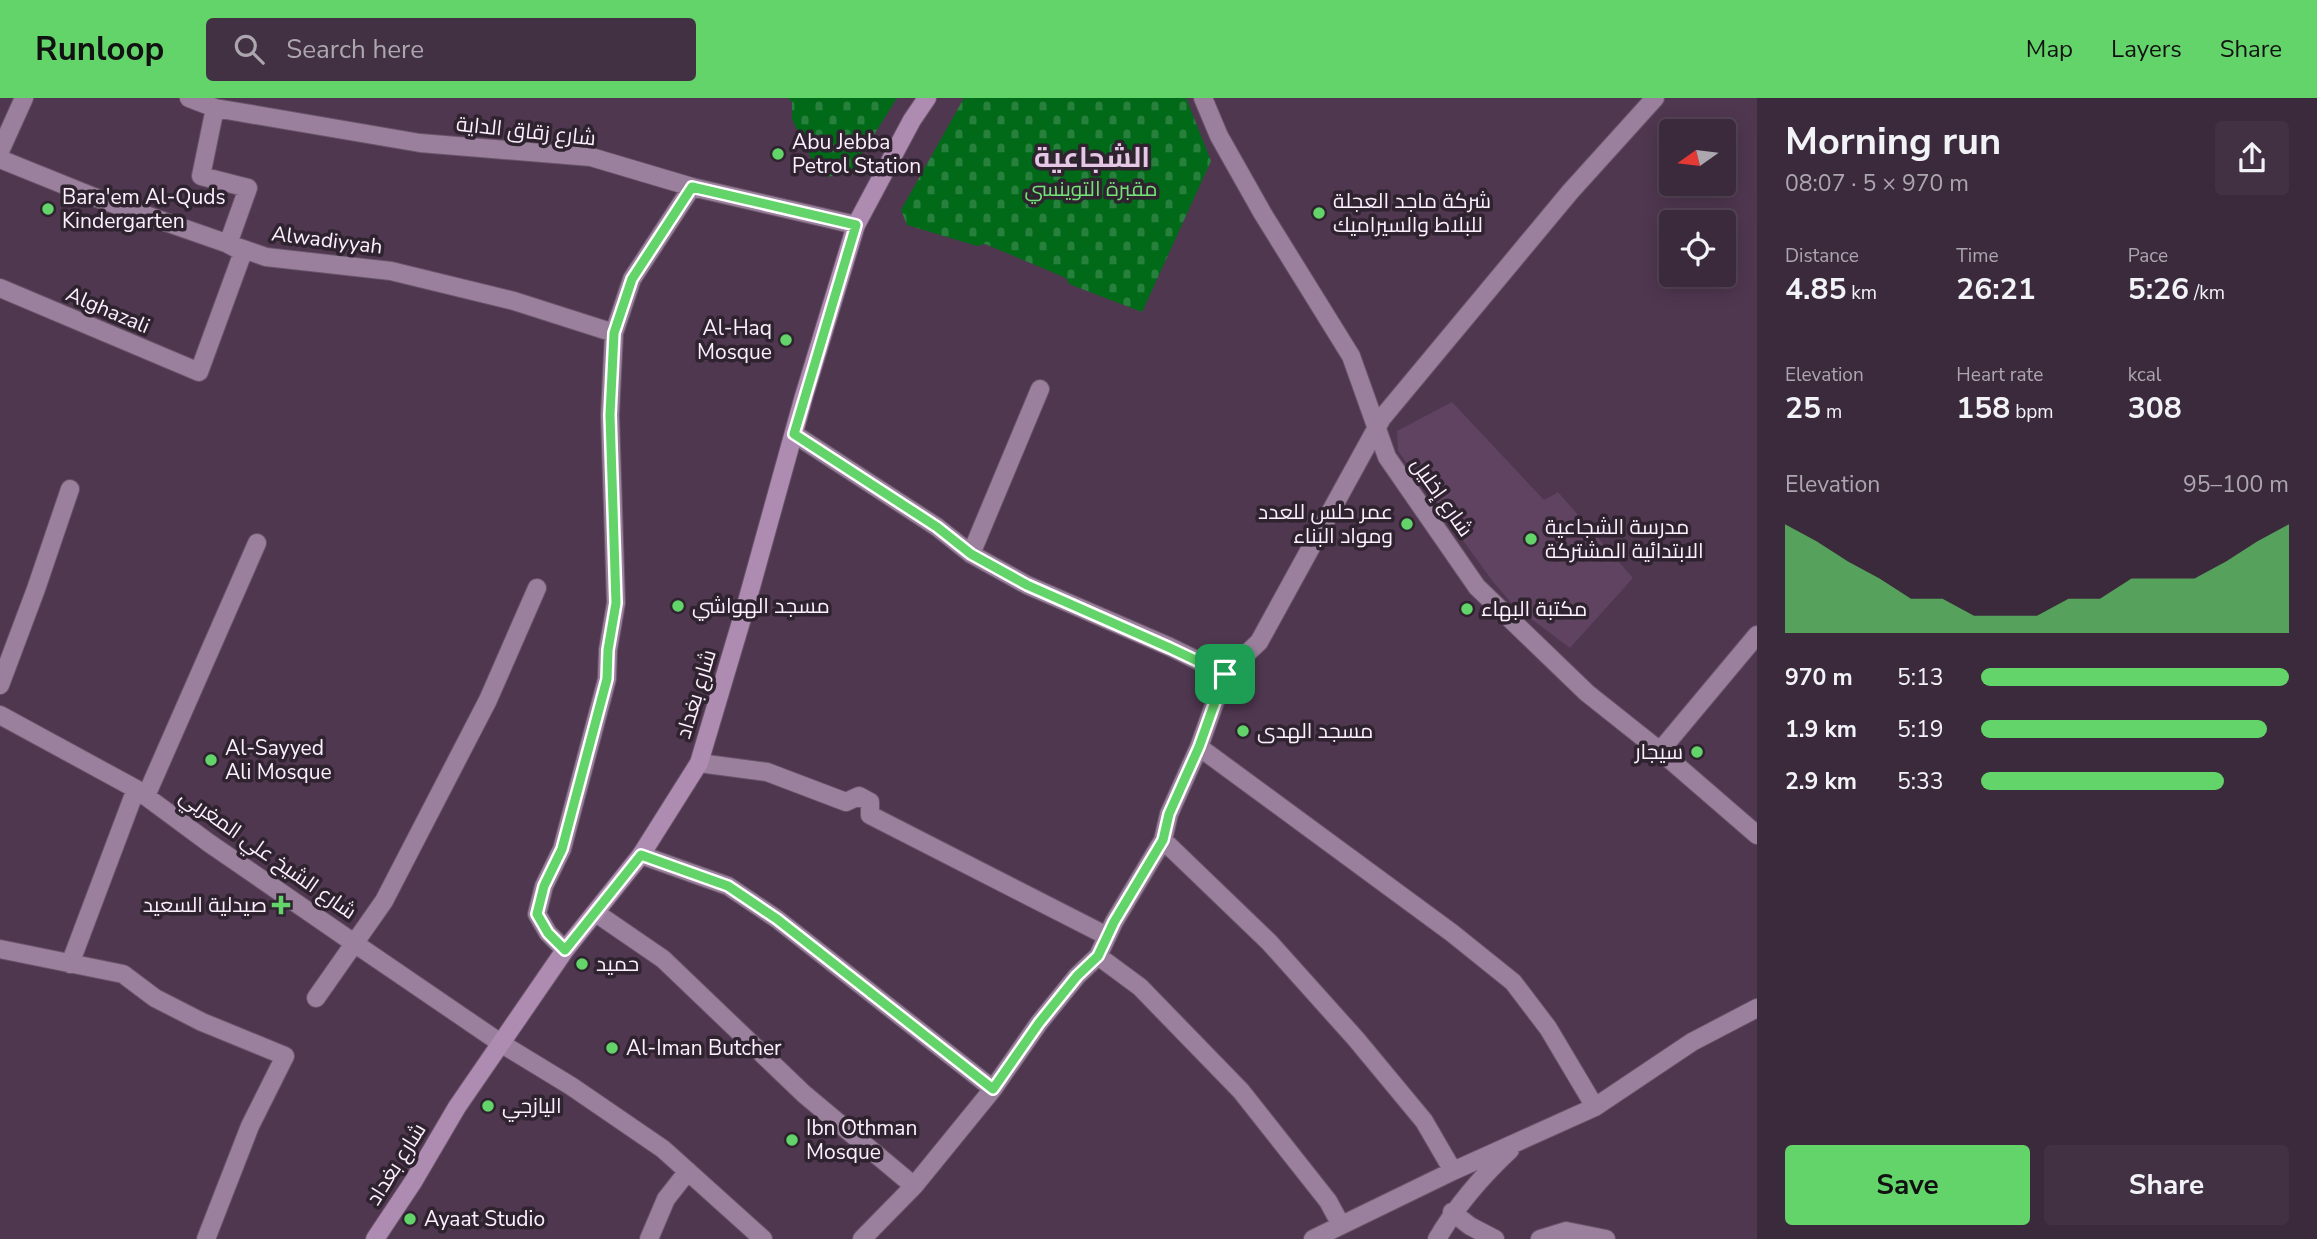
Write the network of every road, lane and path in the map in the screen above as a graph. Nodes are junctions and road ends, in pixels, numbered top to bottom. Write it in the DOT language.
graph roads {
  1 [pos="24,98"];
  2 [pos="189,98"];
  3 [pos="928,98"];
  4 [pos="1203,98"];
  5 [pos="1655,98"];
  6 [pos="215,108"];
  7 [pos="0,151"];
  8 [pos="0,159"];
  9 [pos="692,187"];
  10 [pos="856,225"];
  11 [pos="228,244"];
  12 [pos="0,288"];
  13 [pos="614,333"];
  14 [pos="1040,389"];
  15 [pos="1375,427"];
  16 [pos="794,434"];
  17 [pos="70,489"];
  18 [pos="257,543"];
  19 [pos="971,554"];
  20 [pos="537,589"];
  21 [pos="1757,635"];
  22 [pos="1225,674"];
  23 [pos="0,685"];
  24 [pos="0,715"];
  25 [pos="1199,747"];
  26 [pos="1660,751"];
  27 [pos="699,763"];
  28 [pos="141,792"];
  29 [pos="1757,835"];
  30 [pos="1163,840"];
  31 [pos="641,855"];
  32 [pos="596,913"];
  33 [pos="1107,936"];
  34 [pos="354,943"];
  35 [pos="0,948"];
  36 [pos="565,950"];
  37 [pos="1098,956"];
  38 [pos="70,964"];
  39 [pos="316,999"];
  40 [pos="1757,1008"];
  41 [pos="502,1044"];
  42 [pos="993,1089"];
  43 [pos="1595,1107"];
  44 [pos="1520,1141"];
  45 [pos="688,1171"];
  46 [pos="1453,1171"];
  47 [pos="914,1186"];
  48 [pos="1452,1213"];
  49 [pos="1341,1225"];
  50 [pos="206,1239"];
  51 [pos="375,1239"];
  52 [pos="649,1239"];
  53 [pos="763,1239"];
  54 [pos="862,1239"];
  55 [pos="1313,1239"];
  56 [pos="1437,1239"];
  57 [pos="1495,1239"];
  58 [pos="1540,1239"];
  59 [pos="1606,1239"];
  1 -- 7 [label="street"];
  2 -- 6 [label="street, شارع زقاق الداية"];
  3 -- 10 [label="main road, شارع بغداد"];
  4 -- 15 [label="street, شارع إخليل"];
  5 -- 15 [label="street"];
  6 -- 9 [label="street, شارع زقاق الداية"];
  6 -- 11 [label="street"];
  8 -- 11 [label="street, Alwadiyyah"];
  9 -- 10 [label="street, شارع زقاق الداية"];
  9 -- 13 [label="street"];
  10 -- 16 [label="main road, شارع بغداد"];
  11 -- 12 [label="street, Alghazali"];
  11 -- 13 [label="street, Alwadiyyah"];
  13 -- 36 [label="street"];
  14 -- 19 [label="street"];
  15 -- 22 [label="street"];
  15 -- 26 [label="street, شارع إخليل"];
  16 -- 19 [label="street"];
  16 -- 27 [label="main road, شارع بغداد"];
  17 -- 23 [label="street"];
  18 -- 28 [label="street"];
  19 -- 22 [label="street"];
  20 -- 34 [label="street"];
  21 -- 26 [label="street"];
  22 -- 25 [label="street"];
  24 -- 28 [label="street, شارع الشيخ علي المغربي"];
  25 -- 30 [label="street"];
  25 -- 43 [label="street"];
  26 -- 29 [label="street, شارع إخليل"];
  27 -- 31 [label="main road, شارع بغداد"];
  27 -- 33 [label="street"];
  28 -- 34 [label="street, شارع الشيخ علي المغربي"];
  28 -- 38 [label="street"];
  30 -- 33 [label="street"];
  30 -- 46 [label="street"];
  31 -- 32 [label="main road, شارع بغداد"];
  31 -- 42 [label="street"];
  32 -- 36 [label="main road, شارع بغداد"];
  32 -- 47 [label="street"];
  33 -- 37 [label="street"];
  34 -- 39 [label="street"];
  34 -- 41 [label="street, شارع الشيخ علي المغربي"];
  35 -- 38 [label="street"];
  36 -- 41 [label="main road, شارع بغداد"];
  37 -- 42 [label="street"];
  37 -- 49 [label="street"];
  38 -- 50 [label="street"];
  40 -- 43 [label="street"];
  41 -- 45 [label="street, شارع الشيخ علي المغربي"];
  41 -- 51 [label="main road, شارع بغداد"];
  42 -- 47 [label="street"];
  43 -- 44 [label="street"];
  44 -- 46 [label="street"];
  44 -- 48 [label="street"];
  45 -- 52 [label="street"];
  45 -- 53 [label="street, شارع الشيخ علي المغربي"];
  46 -- 49 [label="street"];
  47 -- 54 [label="street"];
  48 -- 56 [label="street"];
  48 -- 57 [label="street"];
  49 -- 55 [label="street"];
  58 -- 59 [label="street"];
}
